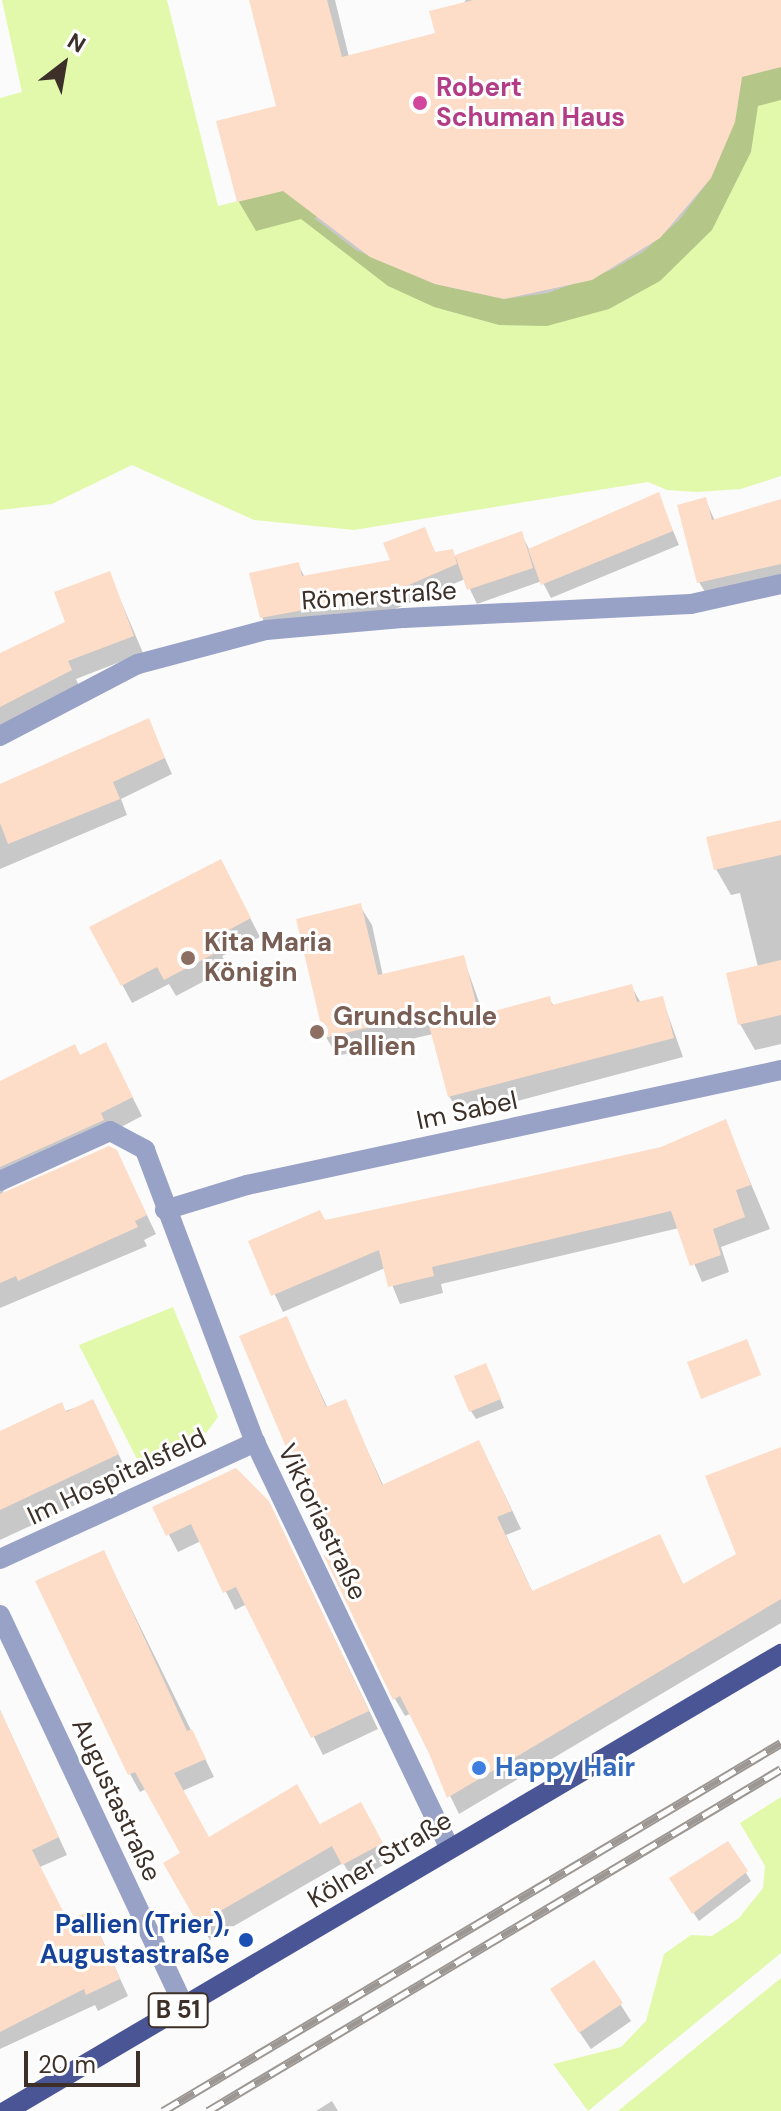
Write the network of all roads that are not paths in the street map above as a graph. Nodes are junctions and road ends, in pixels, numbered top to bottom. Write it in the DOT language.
graph roads {
  1 [pos="781,584"];
  2 [pos="0,736"];
  3 [pos="781,1070"];
  4 [pos="0,1181"];
  5 [pos="165,1210"];
  6 [pos="255,1442"];
  7 [pos="0,1559"];
  8 [pos="0,1615"];
  9 [pos="781,1654"];
  10 [pos="450,1849"];
  11 [pos="184,2006"];
  12 [pos="6,2111"];
  1 -- 2 [label="street, Römerstraße"];
  3 -- 5 [label="street, Im Sabel"];
  4 -- 5 [label="street, Viktoriastraße"];
  5 -- 6 [label="street, Viktoriastraße"];
  6 -- 7 [label="street, Im Hospitalsfeld"];
  6 -- 10 [label="street, Viktoriastraße"];
  8 -- 11 [label="street, Augustastraße"];
  9 -- 10 [label="main road, Kölner Straße / B 51"];
  10 -- 11 [label="main road, Kölner Straße / B 51"];
  11 -- 12 [label="main road, Kölner Straße / B 51"];
}
